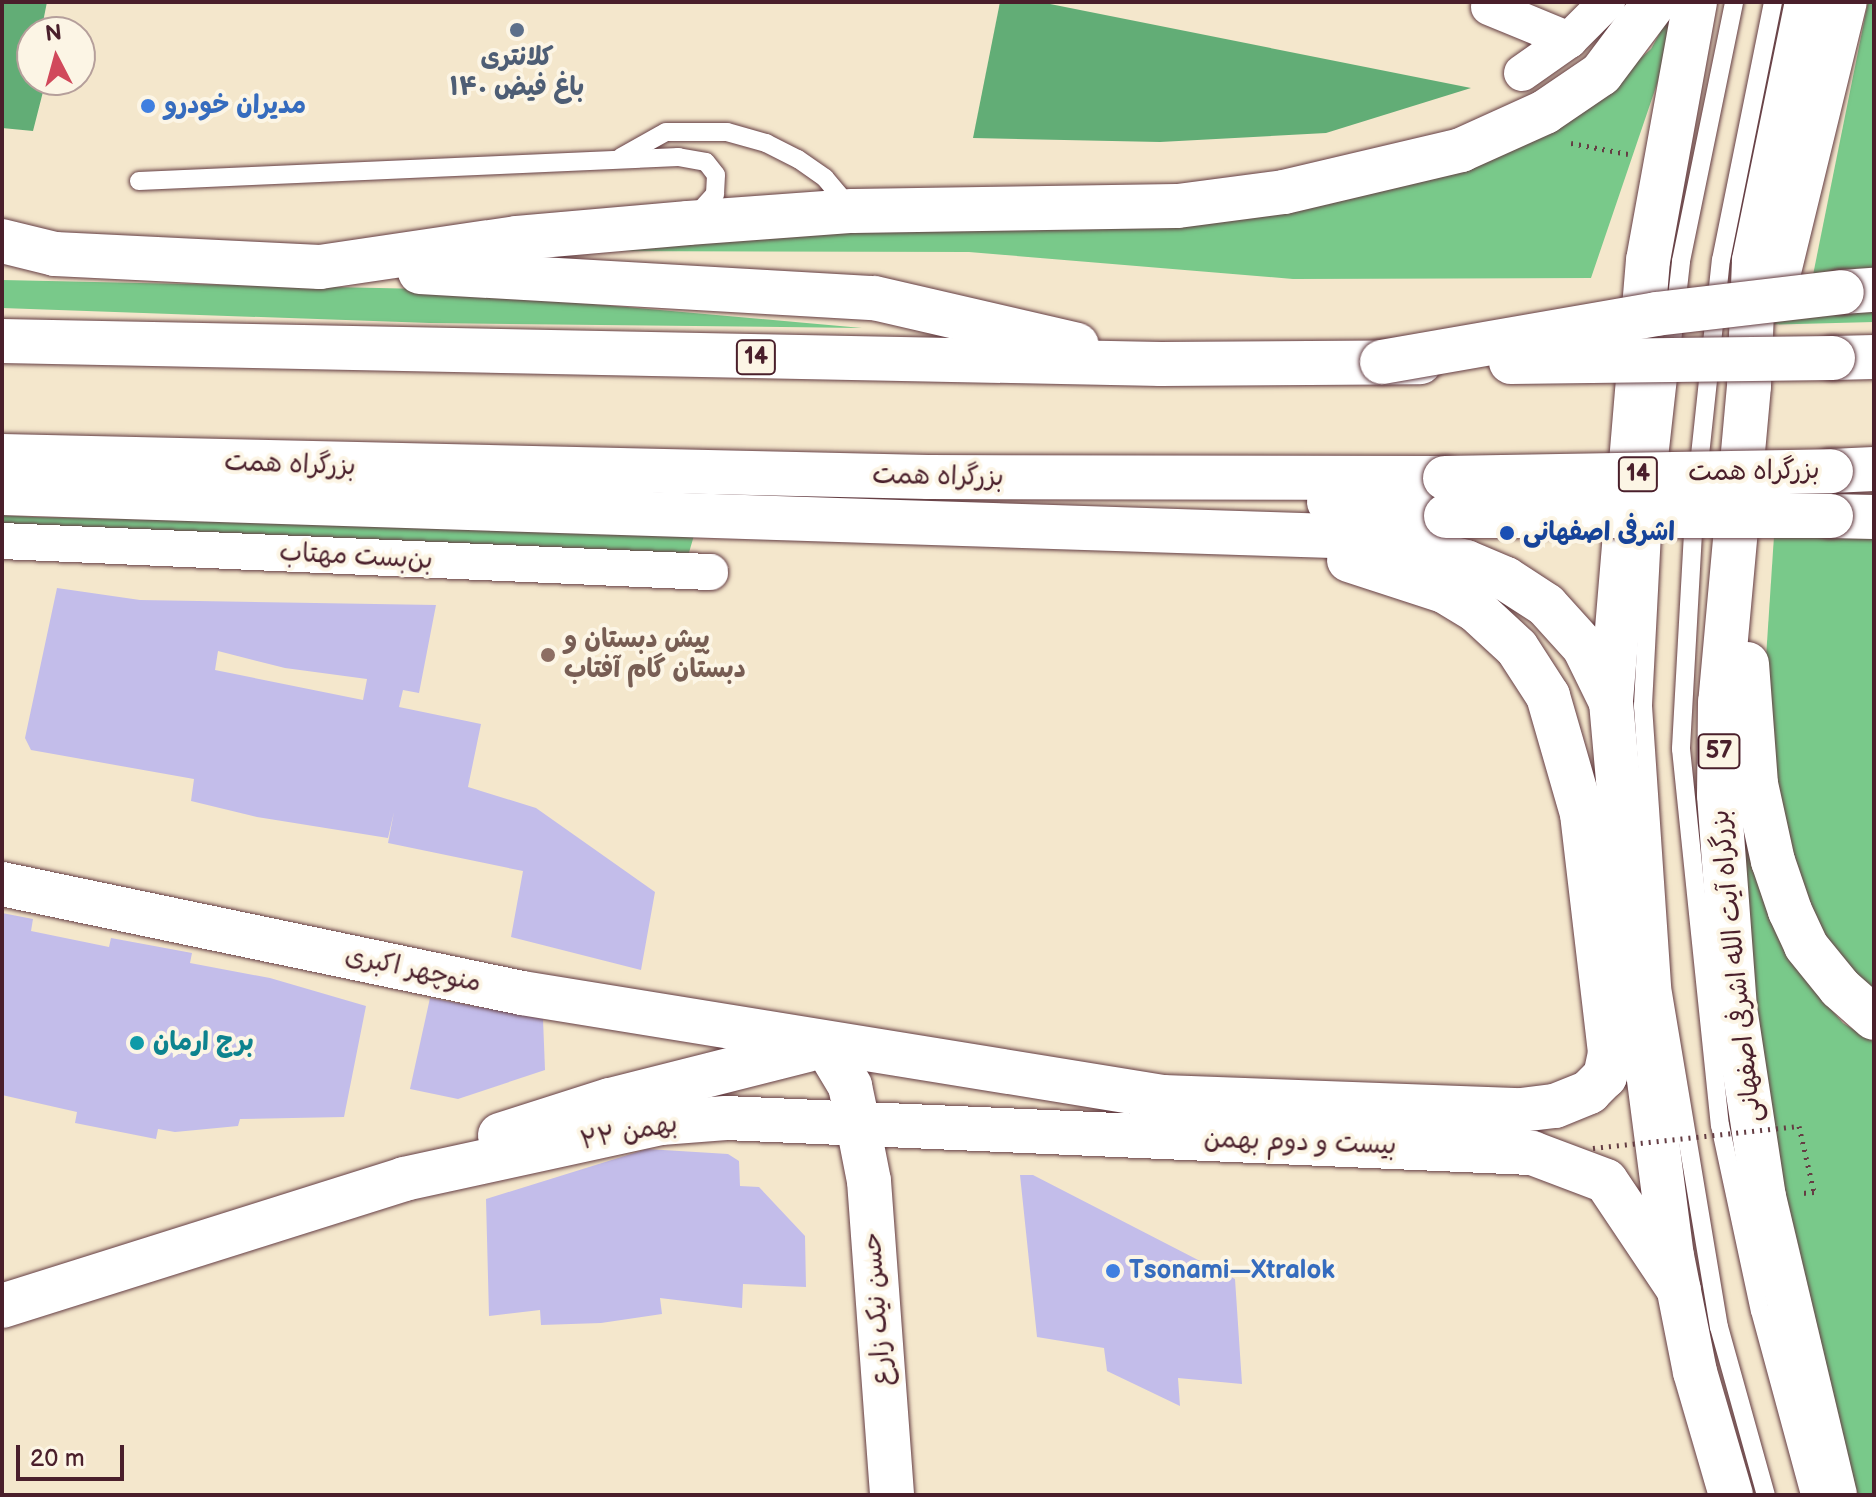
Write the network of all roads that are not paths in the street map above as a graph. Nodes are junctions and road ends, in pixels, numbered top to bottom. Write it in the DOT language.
graph roads {
  1 [pos="1607,2"];
  2 [pos="1655,2"];
  3 [pos="1695,2"];
  4 [pos="1734,2"];
  5 [pos="1773,2"];
  6 [pos="1807,2"];
  7 [pos="1845,2"];
  8 [pos="1489,7"];
  9 [pos="1569,40"];
  10 [pos="1522,73"];
  11 [pos="617,159"];
  12 [pos="139,181"];
  13 [pos="853,211"];
  14 [pos="688,223"];
  15 [pos="2,241"];
  16 [pos="2,254"];
  17 [pos="55,254"];
  18 [pos="320,267"];
  19 [pos="1858,291"];
  20 [pos="2,341"];
  21 [pos="1854,357"];
  22 [pos="1382,362"];
  23 [pos="1161,364"];
  24 [pos="1749,386"];
  25 [pos="2,456"];
  26 [pos="1874,469"];
  27 [pos="1739,475"];
  28 [pos="928,477"];
  29 [pos="2,493"];
  30 [pos="1445,497"];
  31 [pos="730,513"];
  32 [pos="1874,517"];
  33 [pos="1245,536"];
  34 [pos="2,541"];
  35 [pos="710,572"];
  36 [pos="1611,702"];
  37 [pos="2,884"];
  38 [pos="1874,1018"];
  39 [pos="826,1046"];
  40 [pos="858,1125"];
  41 [pos="404,1179"];
  42 [pos="1679,1290"];
  43 [pos="2,1306"];
  44 [pos="892,1495"];
  45 [pos="1731,1495"];
  46 [pos="1766,1495"];
  47 [pos="1810,1495"];
  48 [pos="1835,1495"];
  1 -- 9 [label="street"];
  2 -- 13 [label="main road"];
  3 -- 36 [label="main road"];
  4 -- 46 [label="lane"];
  5 -- 47 [label="lane"];
  6 -- 24 [label="main road, بزرگراه آیت الله اشرفی اصفهانی / 57"];
  7 -- 24 [label="main road"];
  8 -- 9 [label="street"];
  9 -- 10 [label="street"];
  11 -- 12 [label="lane"];
  11 -- 13 [label="lane"];
  11 -- 14 [label="lane"];
  13 -- 14 [label="main road"];
  14 -- 18 [label="main road"];
  15 -- 17 [label="main road"];
  16 -- 17 [label="main road"];
  17 -- 18 [label="main road"];
  18 -- 23 [label="main road"];
  19 -- 22 [label="main road, bridge"];
  20 -- 23 [label="main road, 14"];
  21 -- 22 [label="main road, 14, bridge"];
  22 -- 23 [label="main road, 14"];
  24 -- 27 [label="main road, بزرگراه آیت الله اشرفی اصفهانی / 57"];
  25 -- 28 [label="main road, بزرگراه همت / 14"];
  26 -- 30 [label="main road, بزرگراه همت / 14, bridge"];
  27 -- 38 [label="main road"];
  27 -- 48 [label="main road, بزرگراه آیت الله اشرفی اصفهانی / 57"];
  28 -- 30 [label="main road, بزرگراه همت / 14"];
  28 -- 31 [label="main road"];
  29 -- 31 [label="main road"];
  30 -- 32 [label="main road, bridge"];
  31 -- 33 [label="main road"];
  33 -- 36 [label="main road"];
  33 -- 39 [label="main road, بیست و دوم بهمن"];
  34 -- 35 [label="street, بن‌بست مهتاب"];
  36 -- 42 [label="main road"];
  37 -- 39 [label="main road, منوچهر اکبری"];
  39 -- 40 [label="main road, حسن نیک زارع"];
  39 -- 41 [label="main road, ۲۲ بهمن"];
  40 -- 41 [label="main road, ۲۲ بهمن"];
  40 -- 42 [label="main road, بیست و دوم بهمن"];
  40 -- 44 [label="main road, حسن نیک زارع"];
  41 -- 43 [label="main road, ۲۲ بهمن"];
  42 -- 45 [label="main road"];
}
